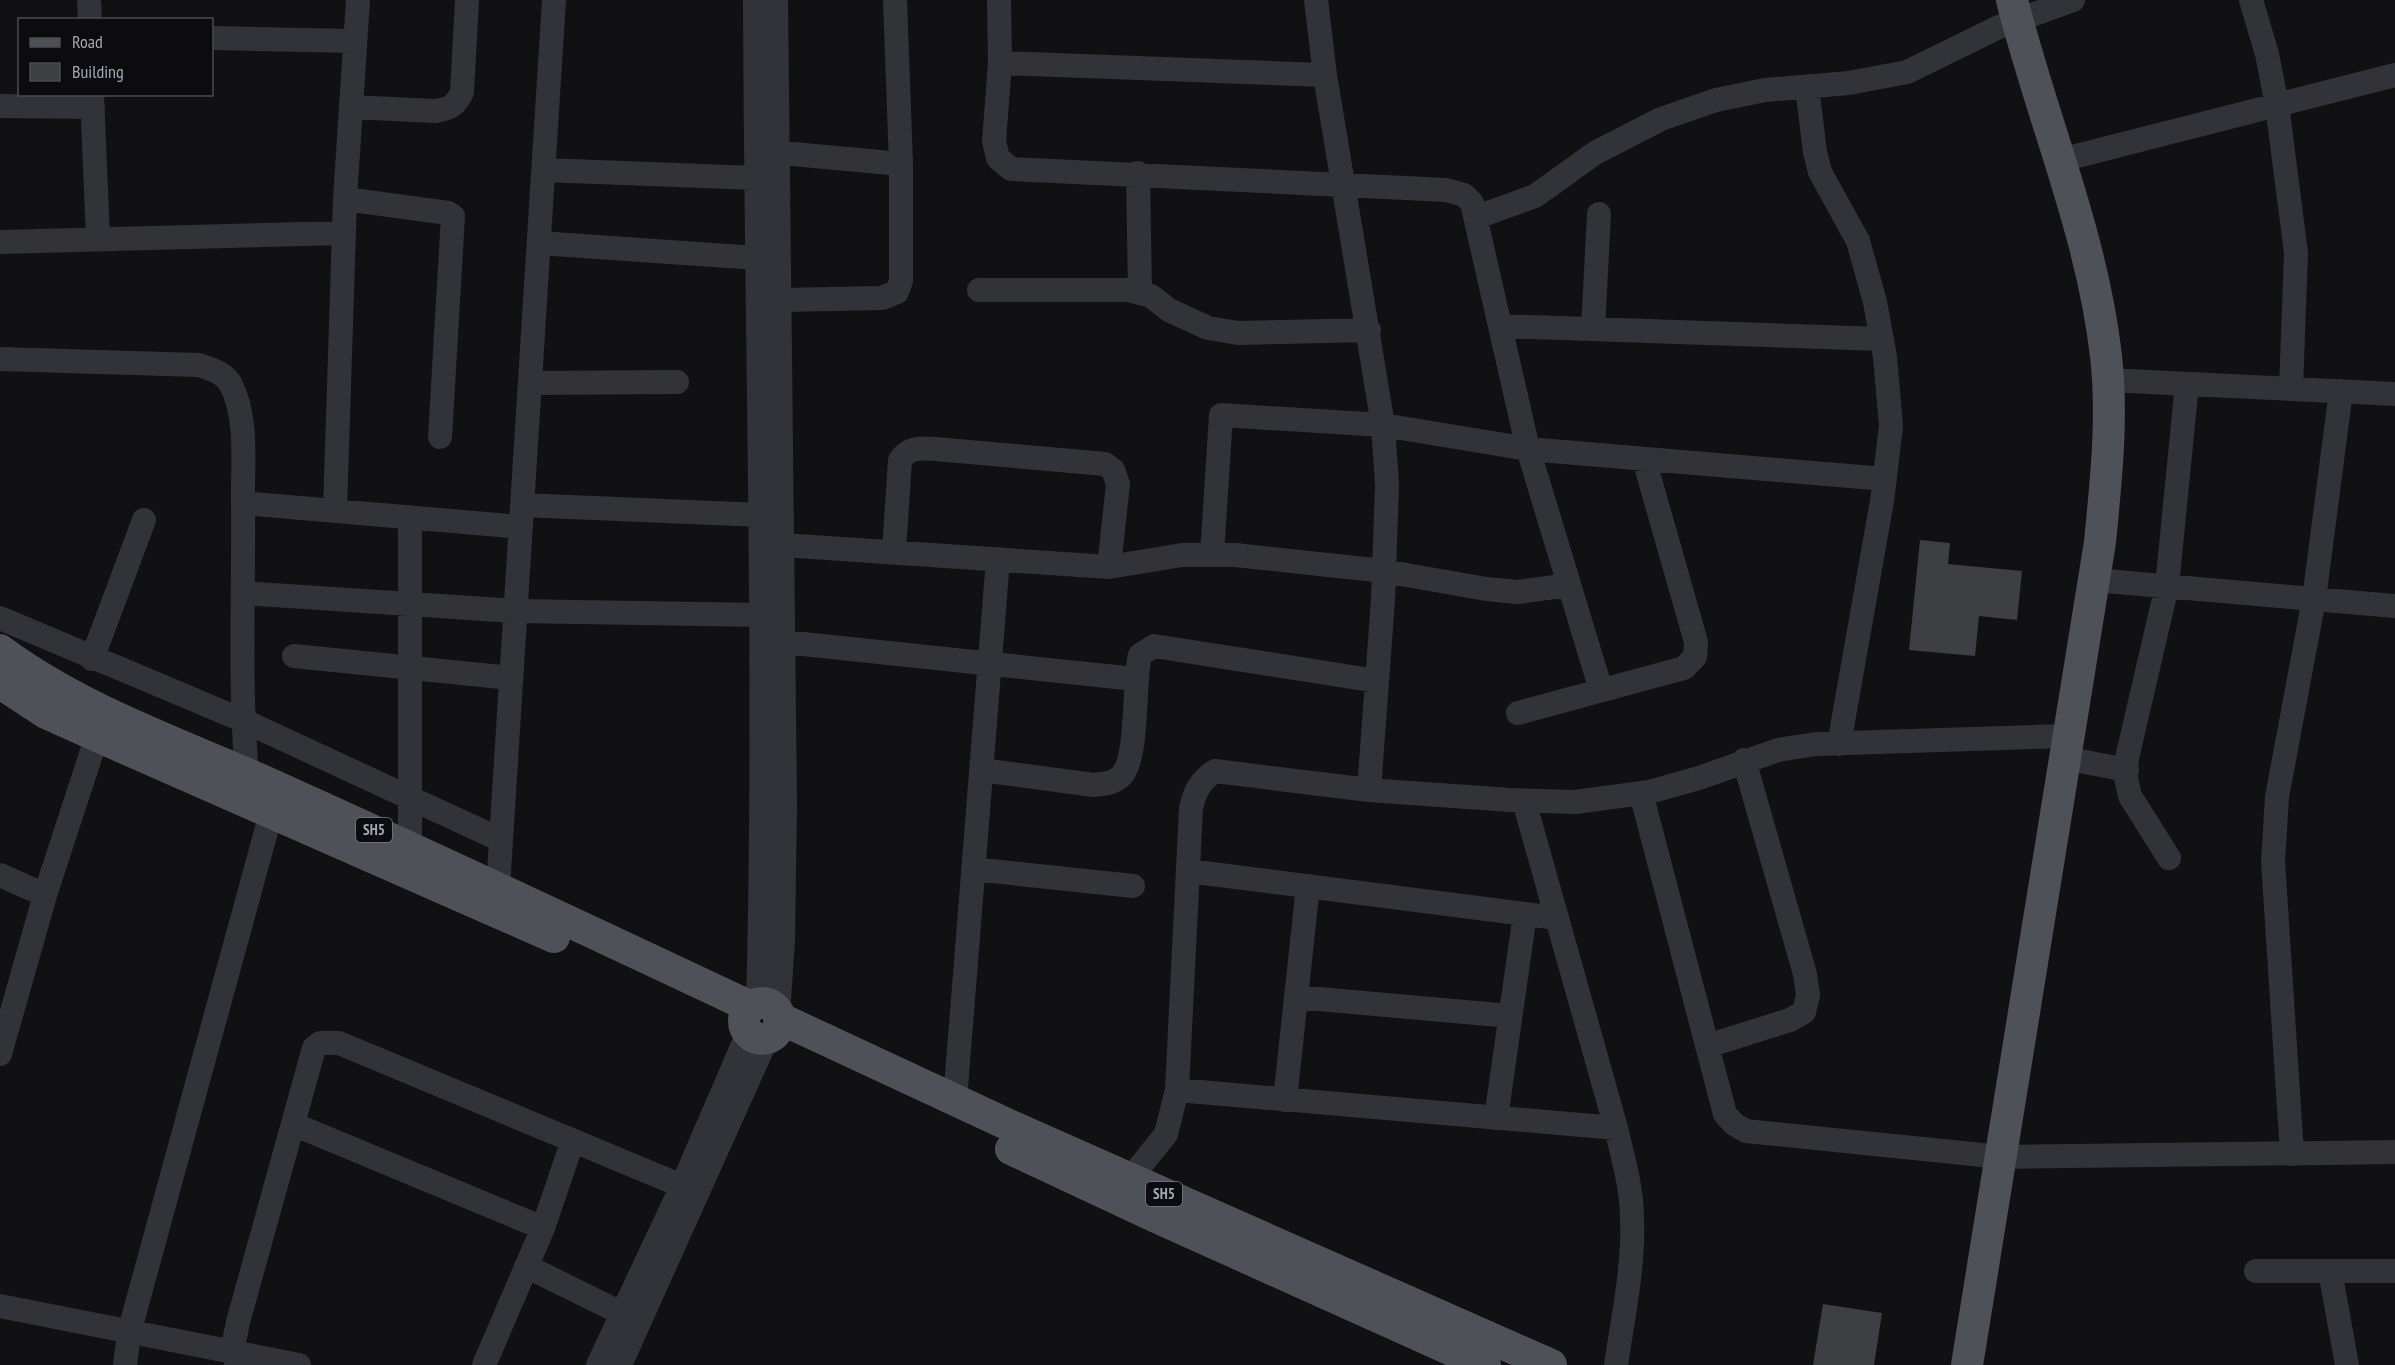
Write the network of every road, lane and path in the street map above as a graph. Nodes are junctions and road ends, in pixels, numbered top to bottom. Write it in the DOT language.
graph roads {
  1 [pos="89,0"];
  2 [pos="358,0"];
  3 [pos="467,0"];
  4 [pos="554,0"];
  5 [pos="755,0"];
  6 [pos="776,0"];
  7 [pos="895,0"];
  8 [pos="999,0"];
  9 [pos="1316,0"];
  10 [pos="2073,0"];
  11 [pos="2255,1"];
  12 [pos="2015,10"];
  13 [pos="90,18"];
  14 [pos="213,38"];
  15 [pos="355,41"];
  16 [pos="1000,63"];
  17 [pos="1325,75"];
  18 [pos="2395,75"];
  19 [pos="1807,87"];
  20 [pos="93,101"];
  21 [pos="2277,105"];
  22 [pos="0,106"];
  23 [pos="351,107"];
  24 [pos="766,152"];
  25 [pos="2061,160"];
  26 [pos="901,164"];
  27 [pos="544,170"];
  28 [pos="1138,173"];
  29 [pos="756,178"];
  30 [pos="1344,185"];
  31 [pos="345,198"];
  32 [pos="1599,213"];
  33 [pos="1477,217"];
  34 [pos="344,233"];
  35 [pos="98,239"];
  36 [pos="0,242"];
  37 [pos="539,243"];
  38 [pos="757,258"];
  39 [pos="979,290"];
  40 [pos="1140,293"];
  41 [pos="781,300"];
  42 [pos="1500,326"];
  43 [pos="1593,329"];
  44 [pos="1369,330"];
  45 [pos="1882,339"];
  46 [pos="0,359"];
  47 [pos="2107,380"];
  48 [pos="677,382"];
  49 [pos="530,383"];
  50 [pos="2187,384"];
  51 [pos="2291,389"];
  52 [pos="2340,391"];
  53 [pos="2395,394"];
  54 [pos="1383,425"];
  55 [pos="440,437"];
  56 [pos="1528,449"];
  57 [pos="1644,459"];
  58 [pos="1885,479"];
  59 [pos="243,503"];
  60 [pos="335,511"];
  61 [pos="762,515"];
  62 [pos="522,516"];
  63 [pos="410,518"];
  64 [pos="144,520"];
  65 [pos="783,545"];
  66 [pos="894,551"];
  67 [pos="1212,555"];
  68 [pos="998,559"];
  69 [pos="1109,567"];
  70 [pos="1384,571"];
  71 [pos="2094,580"];
  72 [pos="1569,585"];
  73 [pos="2168,586"];
  74 [pos="244,593"];
  75 [pos="2314,599"];
  76 [pos="410,603"];
  77 [pos="2395,606"];
  78 [pos="516,611"];
  79 [pos="762,615"];
  80 [pos="0,618"];
  81 [pos="784,642"];
  82 [pos="0,650"];
  83 [pos="294,656"];
  84 [pos="92,659"];
  85 [pos="990,663"];
  86 [pos="409,668"];
  87 [pos="511,678"];
  88 [pos="1135,679"];
  89 [pos="1377,681"];
  90 [pos="0,683"];
  91 [pos="1601,690"];
  92 [pos="1518,713"];
  93 [pos="242,720"];
  94 [pos="97,736"];
  95 [pos="1839,744"];
  96 [pos="2066,747"];
  97 [pos="1744,760"];
  98 [pos="981,770"];
  99 [pos="2127,770"];
  100 [pos="247,773"];
  101 [pos="1369,789"];
  102 [pos="1641,793"];
  103 [pos="409,799"];
  104 [pos="274,800"];
  105 [pos="1524,801"];
  106 [pos="501,840"];
  107 [pos="410,845"];
  108 [pos="2169,858"];
  109 [pos="974,869"];
  110 [pos="1188,871"];
  111 [pos="0,875"];
  112 [pos="1133,886"];
  113 [pos="1308,886"];
  114 [pos="498,888"];
  115 [pos="45,895"];
  116 [pos="1525,914"];
  117 [pos="1557,918"];
  118 [pos="1296,997"];
  119 [pos="1510,1016"];
  120 [pos="762,1022"];
  121 [pos="1707,1046"];
  122 [pos="0,1054"];
  123 [pos="1177,1090"];
  124 [pos="955,1100"];
  125 [pos="1285,1100"];
  126 [pos="1496,1118"];
  127 [pos="293,1124"];
  128 [pos="1616,1128"];
  129 [pos="572,1143"];
  130 [pos="2395,1152"];
  131 [pos="2292,1154"];
  132 [pos="2002,1157"];
  133 [pos="1130,1179"];
  134 [pos="682,1186"];
  135 [pos="543,1228"];
  136 [pos="526,1266"];
  137 [pos="2256,1271"];
  138 [pos="2330,1271"];
  139 [pos="2395,1271"];
  140 [pos="0,1306"];
  141 [pos="623,1314"];
  142 [pos="129,1333"];
  143 [pos="235,1358"];
  144 [pos="125,1365"];
  145 [pos="299,1365"];
  146 [pos="484,1365"];
  147 [pos="598,1365"];
  148 [pos="620,1365"];
  149 [pos="1485,1365"];
  150 [pos="1551,1365"];
  151 [pos="1616,1365"];
  152 [pos="1967,1365"];
  153 [pos="2347,1365"];
  1 -- 13 [label="street"];
  2 -- 15 [label="street"];
  3 -- 23 [label="street"];
  4 -- 27 [label="street"];
  5 -- 24 [label="street"];
  6 -- 24 [label="street"];
  7 -- 26 [label="street"];
  8 -- 16 [label="street"];
  9 -- 17 [label="street"];
  10 -- 12 [label="street"];
  11 -- 21 [label="street"];
  12 -- 19 [label="street"];
  12 -- 25 [label="main road"];
  14 -- 15 [label="street"];
  15 -- 23 [label="street"];
  16 -- 17 [label="street"];
  16 -- 28 [label="street"];
  17 -- 30 [label="street"];
  18 -- 21 [label="street"];
  19 -- 33 [label="street"];
  19 -- 45 [label="street"];
  20 -- 22 [label="street"];
  20 -- 35 [label="street"];
  21 -- 25 [label="street"];
  21 -- 51 [label="street"];
  23 -- 31 [label="street"];
  24 -- 26 [label="street"];
  24 -- 29 [label="street"];
  24 -- 41 [label="street"];
  25 -- 47 [label="main road"];
  26 -- 41 [label="street"];
  27 -- 29 [label="street"];
  27 -- 37 [label="street"];
  28 -- 30 [label="street"];
  28 -- 40 [label="street"];
  29 -- 38 [label="street"];
  30 -- 33 [label="street"];
  30 -- 44 [label="street"];
  31 -- 34 [label="street"];
  31 -- 55 [label="street"];
  32 -- 43 [label="street"];
  33 -- 42 [label="street"];
  34 -- 35 [label="street"];
  34 -- 60 [label="street"];
  35 -- 36 [label="street"];
  37 -- 38 [label="street"];
  37 -- 49 [label="street"];
  38 -- 61 [label="street"];
  39 -- 40 [label="street"];
  40 -- 44 [label="street"];
  41 -- 65 [label="street"];
  42 -- 43 [label="street"];
  42 -- 56 [label="street"];
  43 -- 45 [label="street"];
  44 -- 54 [label="street"];
  45 -- 58 [label="street"];
  46 -- 59 [label="street"];
  47 -- 50 [label="street"];
  47 -- 71 [label="main road"];
  48 -- 49 [label="street"];
  49 -- 62 [label="street"];
  50 -- 51 [label="street"];
  50 -- 73 [label="street"];
  51 -- 52 [label="street"];
  52 -- 53 [label="street"];
  52 -- 75 [label="street"];
  54 -- 56 [label="street"];
  54 -- 67 [label="street"];
  54 -- 70 [label="street"];
  56 -- 57 [label="street"];
  56 -- 72 [label="street"];
  57 -- 58 [label="street"];
  57 -- 91 [label="street"];
  58 -- 95 [label="street"];
  59 -- 60 [label="street"];
  59 -- 74 [label="street"];
  60 -- 63 [label="street"];
  61 -- 62 [label="street"];
  61 -- 79 [label="street"];
  62 -- 63 [label="street"];
  62 -- 78 [label="street"];
  63 -- 76 [label="street"];
  64 -- 84 [label="street"];
  65 -- 66 [label="street"];
  65 -- 81 [label="street"];
  66 -- 68 [label="street"];
  66 -- 69 [label="street"];
  67 -- 69 [label="street"];
  67 -- 70 [label="street"];
  68 -- 69 [label="street"];
  68 -- 85 [label="street"];
  70 -- 72 [label="street"];
  70 -- 89 [label="street"];
  71 -- 73 [label="street"];
  71 -- 96 [label="main road"];
  72 -- 91 [label="street"];
  73 -- 75 [label="street"];
  73 -- 99 [label="street"];
  74 -- 76 [label="street"];
  74 -- 93 [label="street"];
  75 -- 77 [label="street"];
  75 -- 131 [label="street"];
  76 -- 78 [label="street"];
  76 -- 86 [label="street"];
  78 -- 79 [label="street"];
  78 -- 87 [label="street"];
  79 -- 120 [label="street"];
  80 -- 84 [label="street"];
  81 -- 85 [label="street"];
  81 -- 120 [label="street"];
  82 -- 100 [label="main road, SH5"];
  83 -- 86 [label="street"];
  84 -- 93 [label="street"];
  85 -- 88 [label="street"];
  85 -- 98 [label="street"];
  86 -- 87 [label="street"];
  86 -- 103 [label="street"];
  87 -- 106 [label="street"];
  88 -- 89 [label="street"];
  88 -- 98 [label="street"];
  89 -- 101 [label="street"];
  90 -- 94 [label="main road, SH5"];
  91 -- 92 [label="street"];
  93 -- 100 [label="street"];
  93 -- 103 [label="street"];
  94 -- 104 [label="main road, SH5"];
  94 -- 115 [label="street"];
  95 -- 96 [label="street"];
  95 -- 97 [label="street"];
  96 -- 99 [label="street"];
  96 -- 132 [label="main road"];
  97 -- 102 [label="street"];
  97 -- 121 [label="street"];
  98 -- 109 [label="street"];
  99 -- 108 [label="street"];
  100 -- 104 [label="main road, SH5"];
  101 -- 105 [label="street"];
  101 -- 110 [label="street"];
  102 -- 105 [label="street"];
  102 -- 121 [label="street"];
  103 -- 106 [label="street"];
  103 -- 107 [label="street"];
  104 -- 107 [label="main road, SH5"];
  104 -- 120 [label="main road, SH5"];
  104 -- 142 [label="street"];
  105 -- 117 [label="street"];
  106 -- 114 [label="street"];
  107 -- 114 [label="main road, SH5"];
  109 -- 112 [label="street"];
  109 -- 124 [label="street"];
  110 -- 113 [label="street"];
  110 -- 123 [label="street"];
  111 -- 115 [label="street"];
  113 -- 116 [label="street"];
  113 -- 118 [label="street"];
  114 -- 120 [label="main road, SH5"];
  115 -- 122 [label="street"];
  116 -- 117 [label="street"];
  116 -- 119 [label="street"];
  117 -- 128 [label="street"];
  118 -- 119 [label="street"];
  118 -- 125 [label="street"];
  119 -- 126 [label="street"];
  120 -- 124 [label="main road, SH5"];
  120 -- 134 [label="street"];
  120 -- 148 [label="street"];
  120 -- 149 [label="main road, SH5"];
  121 -- 132 [label="street"];
  123 -- 125 [label="street"];
  123 -- 133 [label="street"];
  124 -- 133 [label="main road, SH5"];
  125 -- 126 [label="street"];
  126 -- 128 [label="street"];
  127 -- 129 [label="street"];
  127 -- 135 [label="street"];
  127 -- 143 [label="street"];
  128 -- 151 [label="street"];
  129 -- 134 [label="street"];
  129 -- 135 [label="street"];
  130 -- 131 [label="street"];
  131 -- 132 [label="street"];
  132 -- 152 [label="main road"];
  133 -- 150 [label="main road, SH5"];
  134 -- 141 [label="street"];
  135 -- 136 [label="street"];
  136 -- 141 [label="street"];
  136 -- 146 [label="street"];
  137 -- 138 [label="street"];
  138 -- 139 [label="street"];
  138 -- 153 [label="street"];
  140 -- 142 [label="street"];
  141 -- 147 [label="street"];
  142 -- 143 [label="street"];
  142 -- 144 [label="street"];
  143 -- 145 [label="street"];
}
